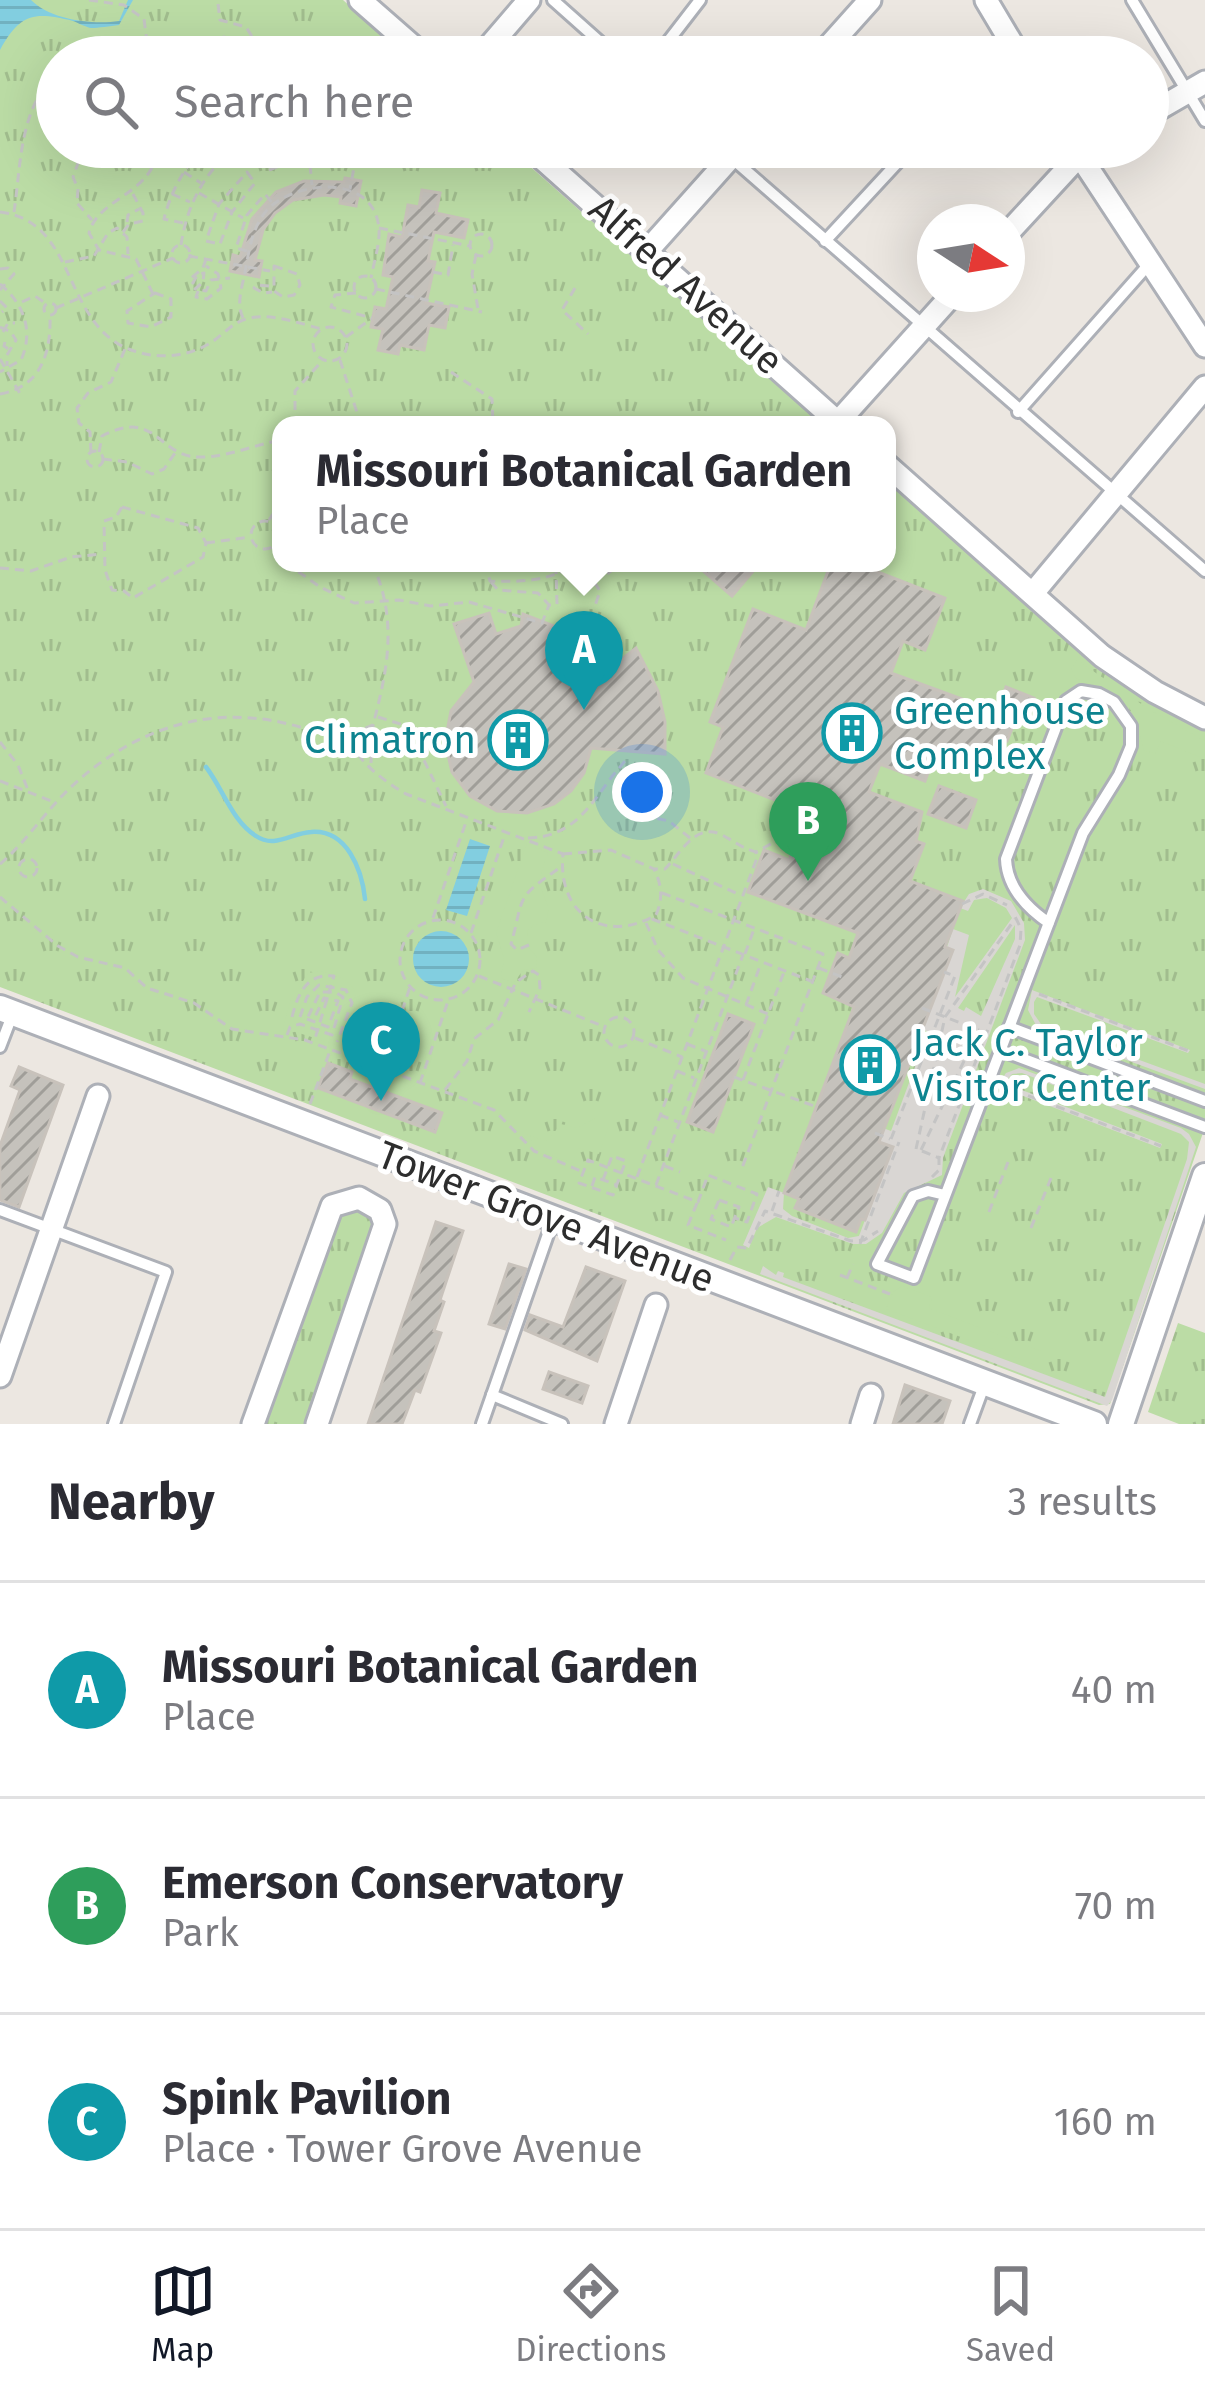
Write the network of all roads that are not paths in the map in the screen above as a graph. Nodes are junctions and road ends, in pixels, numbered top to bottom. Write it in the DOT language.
graph roads {
  1 [pos="359,0"];
  2 [pos="529,0"];
  3 [pos="553,0"];
  4 [pos="700,0"];
  5 [pos="870,0"];
  6 [pos="986,0"];
  7 [pos="1132,0"];
  8 [pos="401,36"];
  9 [pos="497,36"];
  10 [pos="593,36"];
  11 [pos="672,36"];
  12 [pos="838,36"];
  13 [pos="1004,36"];
  14 [pos="1159,36"];
  15 [pos="1169,50"];
  16 [pos="1197,87"];
  17 [pos="1169,104"];
  18 [pos="1205,121"];
  19 [pos="553,168"];
  20 [pos="716,168"];
  21 [pos="748,168"];
  22 [pos="893,168"];
  23 [pos="1066,168"];
  24 [pos="1093,168"];
  25 [pos="1025,214"];
  26 [pos="825,241"];
  27 [pos="648,250"];
  28 [pos="1150,263"];
  29 [pos="936,312"];
  30 [pos="922,327"];
  31 [pos="1205,346"];
  32 [pos="1205,386"];
  33 [pos="1018,412"];
  34 [pos="831,416"];
  35 [pos="847,416"];
  36 [pos="896,473"];
  37 [pos="1114,496"];
  38 [pos="1205,572"];
  39 [pos="1033,593"];
  40 [pos="1205,718"];
  41 [pos="1048,923"];
  42 [pos="7,1011"];
  43 [pos="1009,1027"];
  44 [pos="0,1047"];
  45 [pos="1000,1050"];
  46 [pos="98,1096"];
  47 [pos="1205,1101"];
  48 [pos="1205,1127"];
  49 [pos="1205,1176"];
  50 [pos="945,1196"];
  51 [pos="0,1210"];
  52 [pos="553,1220"];
  53 [pos="52,1230"];
  54 [pos="656,1305"];
  55 [pos="0,1376"];
  56 [pos="986,1383"];
  57 [pos="492,1394"];
  58 [pos="871,1395"];
  59 [pos="114,1424"];
  60 [pos="253,1424"];
  61 [pos="317,1424"];
  62 [pos="482,1424"];
  63 [pos="562,1424"];
  64 [pos="616,1424"];
  65 [pos="862,1424"];
  66 [pos="970,1424"];
  67 [pos="1094,1424"];
  68 [pos="1121,1424"];
  1 -- 8 [label="street"];
  2 -- 9 [label="street"];
  3 -- 10 [label="lane"];
  4 -- 11 [label="lane"];
  5 -- 12 [label="street"];
  6 -- 13 [label="street"];
  7 -- 14 [label="lane"];
  15 -- 16 [label="lane"];
  16 -- 17 [label="street"];
  16 -- 18 [label="lane"];
  19 -- 27 [label="street, Alfred Avenue"];
  20 -- 27 [label="street"];
  21 -- 26 [label="lane"];
  22 -- 26 [label="lane"];
  23 -- 25 [label="street"];
  24 -- 28 [label="street"];
  26 -- 30 [label="lane"];
  27 -- 34 [label="street, Alfred Avenue"];
  28 -- 31 [label="street"];
  28 -- 33 [label="lane"];
  29 -- 30 [label="street"];
  30 -- 33 [label="lane"];
  30 -- 35 [label="street"];
  32 -- 37 [label="street"];
  33 -- 37 [label="lane"];
  36 -- 39 [label="street"];
  37 -- 38 [label="lane"];
  37 -- 39 [label="street"];
  39 -- 40 [label="street"];
  41 -- 41 [label="lane"];
  41 -- 43 [label="lane"];
  42 -- 44 [label="lane"];
  42 -- 52 [label="street, Tower Grove Avenue"];
  43 -- 45 [label="lane"];
  43 -- 47 [label="lane"];
  45 -- 48 [label="lane"];
  45 -- 50 [label="lane"];
  46 -- 53 [label="street"];
  49 -- 68 [label="street"];
  50 -- 50 [label="lane"];
  51 -- 53 [label="lane"];
  52 -- 56 [label="street, Tower Grove Avenue"];
  52 -- 57 [label="lane"];
  53 -- 55 [label="street"];
  53 -- 59 [label="lane"];
  54 -- 64 [label="street"];
  56 -- 66 [label="lane"];
  56 -- 67 [label="street, Tower Grove Avenue"];
  57 -- 62 [label="lane"];
  57 -- 63 [label="lane"];
  58 -- 65 [label="street"];
  60 -- 61 [label="street"];
}
